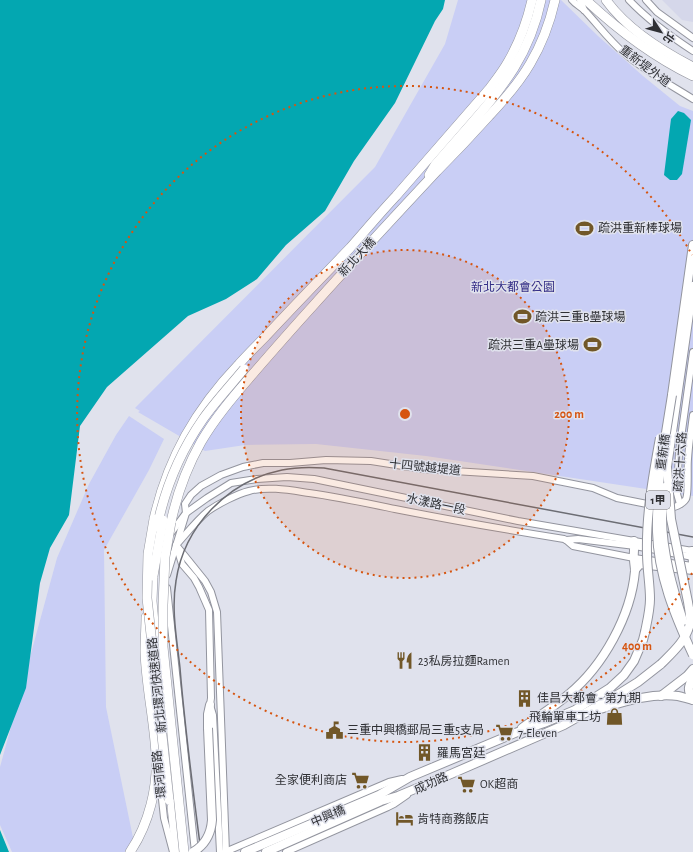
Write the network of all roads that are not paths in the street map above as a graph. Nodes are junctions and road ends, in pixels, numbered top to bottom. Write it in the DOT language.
graph roads {
  1 [pos="532,0"];
  2 [pos="539,0"];
  3 [pos="555,0"];
  4 [pos="572,0"];
  5 [pos="580,0"];
  6 [pos="586,0"];
  7 [pos="606,0"];
  8 [pos="629,0"];
  9 [pos="646,0"];
  10 [pos="584,10"];
  11 [pos="619,23"];
  12 [pos="693,38"];
  13 [pos="693,51"];
  14 [pos="693,67"];
  15 [pos="693,76"];
  16 [pos="693,99"];
  17 [pos="410,180"];
  18 [pos="421,188"];
  19 [pos="693,245"];
  20 [pos="693,286"];
  21 [pos="262,340"];
  22 [pos="271,352"];
  23 [pos="693,352"];
  24 [pos="675,396"];
  25 [pos="693,415"];
  26 [pos="668,467"];
  27 [pos="680,504"];
  28 [pos="186,513"];
  29 [pos="154,519"];
  30 [pos="170,522"];
  31 [pos="566,540"];
  32 [pos="634,543"];
  33 [pos="176,546"];
  34 [pos="634,558"];
  35 [pos="693,558"];
  36 [pos="635,570"];
  37 [pos="693,570"];
  38 [pos="153,576"];
  39 [pos="147,598"];
  40 [pos="693,642"];
  41 [pos="693,655"];
  42 [pos="693,669"];
  43 [pos="693,677"];
  44 [pos="661,696"];
  45 [pos="693,700"];
  46 [pos="211,701"];
  47 [pos="577,717"];
  48 [pos="515,733"];
  49 [pos="410,777"];
  50 [pos="413,790"];
  51 [pos="173,793"];
  52 [pos="380,798"];
  53 [pos="130,852"];
  54 [pos="175,852"];
  55 [pos="183,852"];
  56 [pos="194,852"];
  57 [pos="224,852"];
  58 [pos="245,852"];
  59 [pos="266,852"];
  60 [pos="286,852"];
  1 -- 17 [label="highway, 新北大橋"];
  2 -- 17 [label="highway"];
  2 -- 18 [label="highway"];
  3 -- 18 [label="highway, 新北大橋"];
  4 -- 10 [label="street, 重新堤外道"];
  5 -- 10 [label="street, 重新堤外道"];
  6 -- 11 [label="highway"];
  7 -- 11 [label="highway"];
  8 -- 13 [label="street"];
  9 -- 12 [label="street"];
  10 -- 16 [label="street, 重新堤外道"];
  11 -- 14 [label="highway"];
  11 -- 15 [label="highway"];
  17 -- 21 [label="highway, 新北大橋"];
  18 -- 22 [label="highway, 新北大橋"];
  19 -- 24 [label="main road, 重新橋 / 1甲"];
  20 -- 24 [label="main road, 重新橋 / 1甲"];
  21 -- 29 [label="highway, 新北大橋"];
  21 -- 38 [label="highway, bridge"];
  22 -- 30 [label="highway, 新北大橋"];
  22 -- 38 [label="highway, bridge"];
  23 -- 27 [label="street, 疏洪十六路"];
  24 -- 26 [label="main road, 重新橋"];
  24 -- 41 [label="main road, 重新橋 / 1甲, bridge"];
  24 -- 48 [label="main road, bridge"];
  25 -- 27 [label="street, 疏洪十六路"];
  26 -- 40 [label="main road, 重新橋 / 1甲, bridge"];
  26 -- 47 [label="main road, bridge"];
  27 -- 28 [label="street, 十四號越堤道"];
  28 -- 32 [label="street, 水漾路一段"];
  28 -- 33 [label="street, 十四號越堤道"];
  28 -- 54 [label="street, 環河南路"];
  29 -- 39 [label="highway, 新北環河快速道路, bridge"];
  30 -- 55 [label="highway, 新北環河快速道路, bridge"];
  31 -- 32 [label="street, 水漾路一段"];
  31 -- 33 [label="street, 水漾路一段"];
  31 -- 34 [label="street, 水漾路一段"];
  32 -- 34 [label="main road"];
  32 -- 35 [label="street, 水漾路一段"];
  33 -- 46 [label="street"];
  33 -- 56 [label="street"];
  33 -- 57 [label="street"];
  34 -- 35 [label="street, 水漾路一段"];
  34 -- 36 [label="main road"];
  36 -- 37 [label="main road"];
  36 -- 48 [label="main road"];
  38 -- 51 [label="highway"];
  39 -- 53 [label="highway, bridge"];
  39 -- 54 [label="highway, 新北環河快速道路, bridge"];
  42 -- 44 [label="main road"];
  43 -- 45 [label="main road"];
  44 -- 45 [label="main road"];
  44 -- 47 [label="main road"];
  46 -- 56 [label="main road, bridge"];
  46 -- 57 [label="street"];
  47 -- 50 [label="main road, 成功路"];
  48 -- 49 [label="main road, 成功路"];
  49 -- 52 [label="main road, 中興橋"];
  49 -- 57 [label="street, 成功路"];
  50 -- 52 [label="main road, 中興橋"];
  50 -- 60 [label="street, 成功路"];
  51 -- 54 [label="highway"];
  51 -- 55 [label="highway"];
  52 -- 58 [label="main road, 中興橋"];
  52 -- 59 [label="main road, 中興橋"];
}
